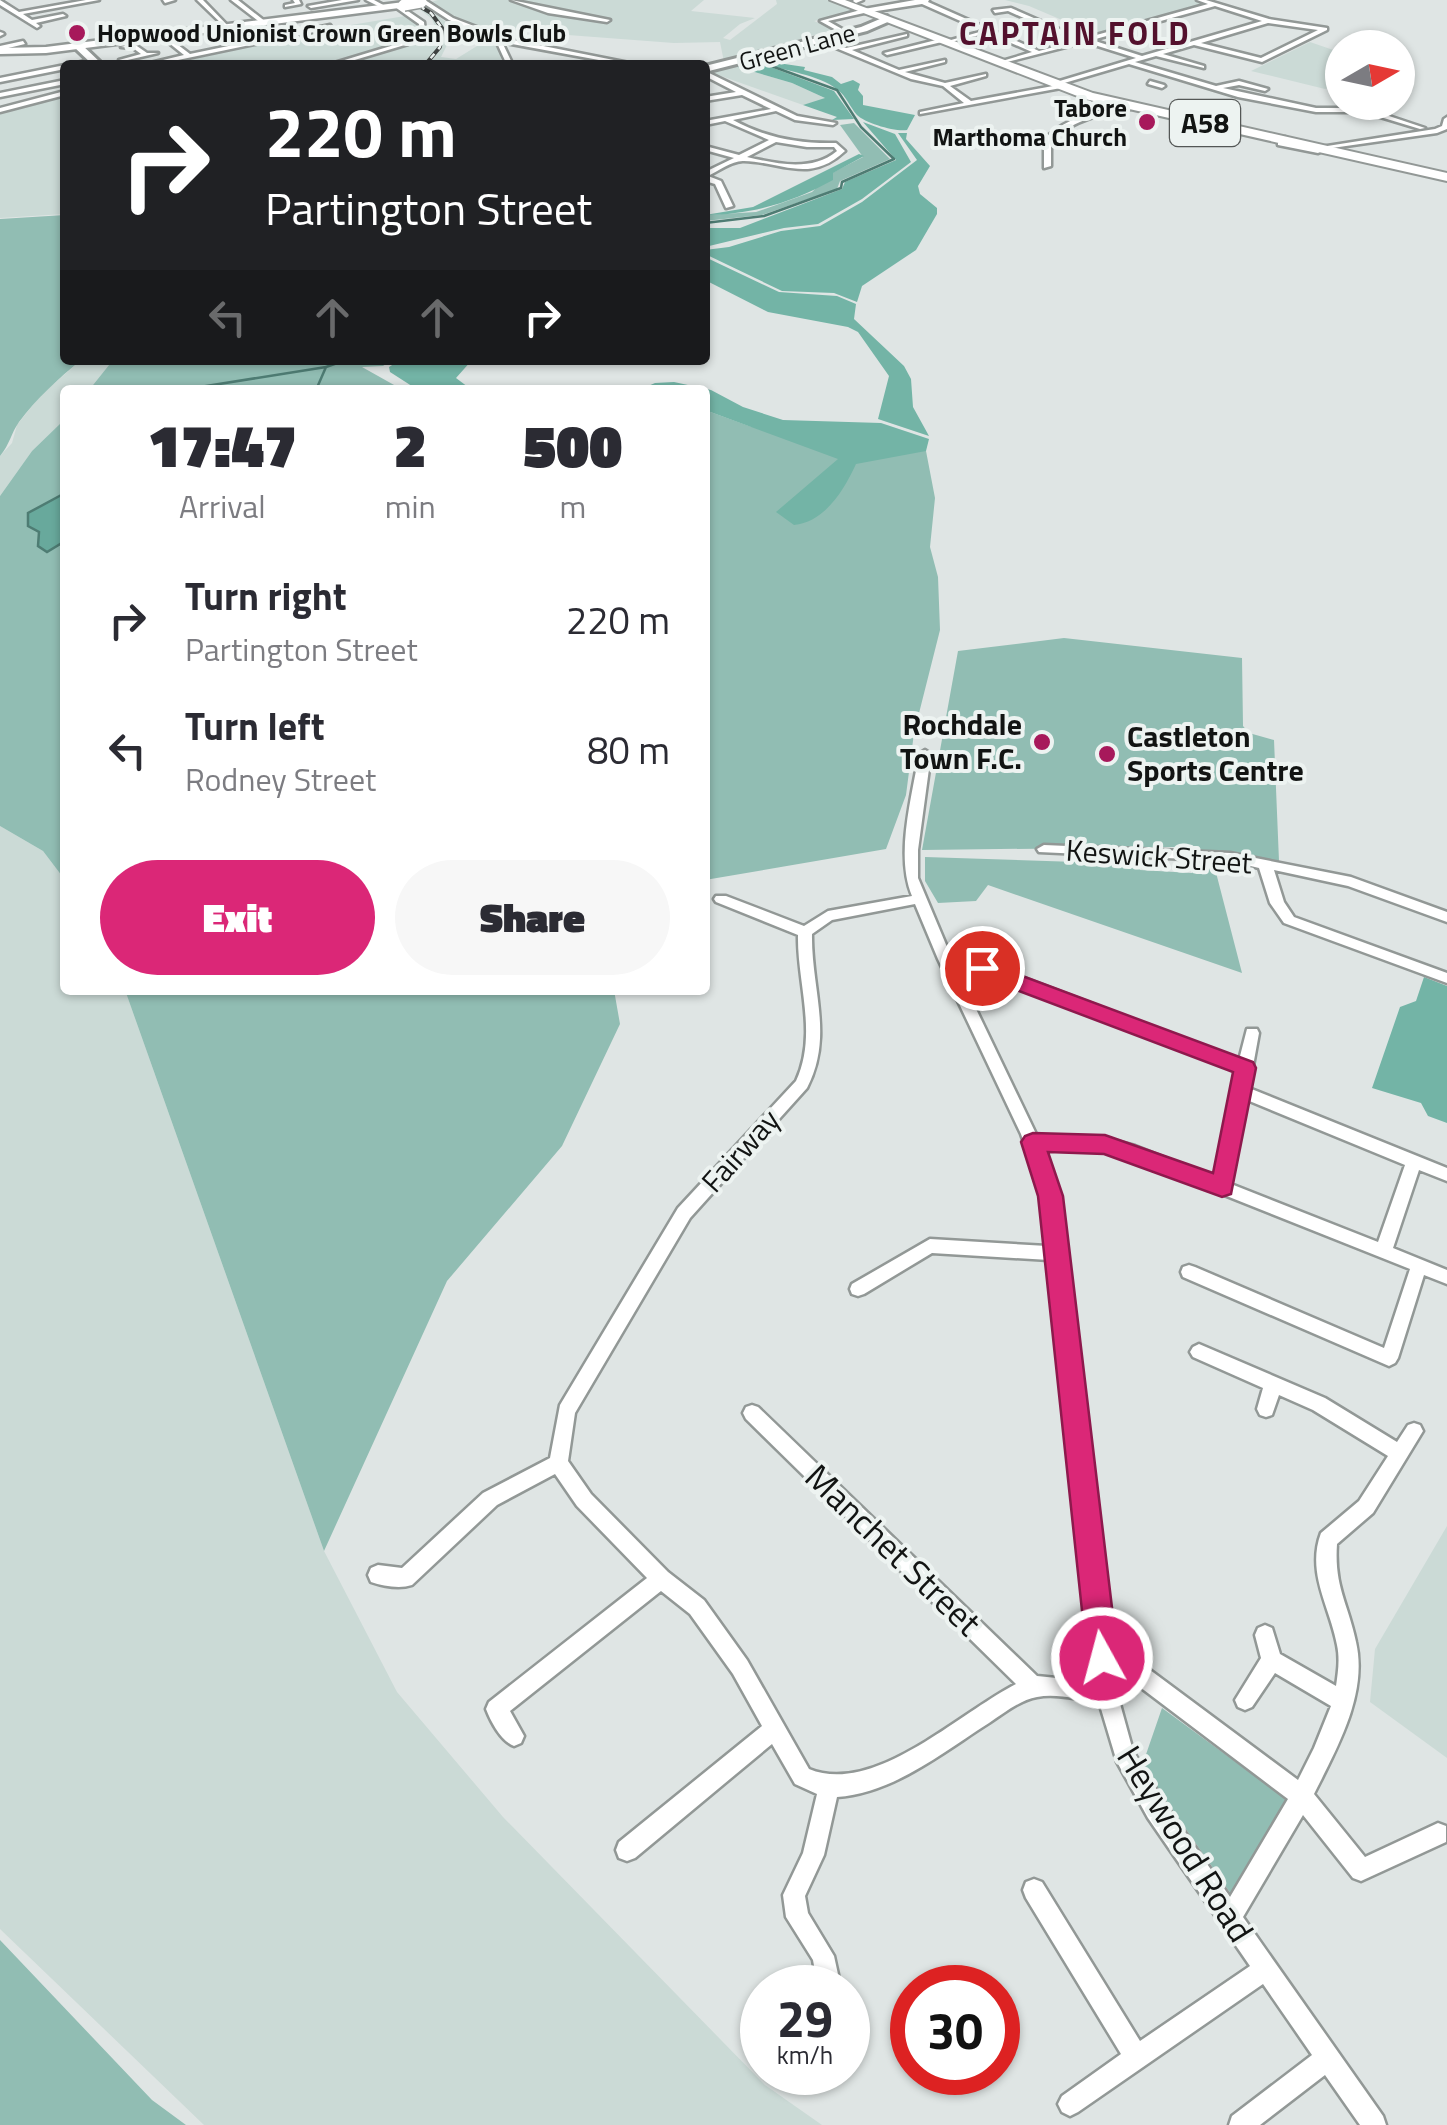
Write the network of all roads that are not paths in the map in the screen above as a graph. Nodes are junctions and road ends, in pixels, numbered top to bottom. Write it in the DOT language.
graph roads {
  1 [pos="96,0"];
  2 [pos="172,0"];
  3 [pos="200,0"];
  4 [pos="234,0"];
  5 [pos="296,0"];
  6 [pos="369,0"];
  7 [pos="516,0"];
  8 [pos="835,0"];
  9 [pos="931,0"];
  10 [pos="1200,0"];
  11 [pos="165,1"];
  12 [pos="424,1"];
  13 [pos="920,1"];
  14 [pos="336,2"];
  15 [pos="2,3"];
  16 [pos="864,5"];
  17 [pos="1213,5"];
  18 [pos="287,6"];
  19 [pos="311,6"];
  20 [pos="354,6"];
  21 [pos="396,6"];
  22 [pos="995,11"];
  23 [pos="19,13"];
  24 [pos="888,13"];
  25 [pos="62,16"];
  26 [pos="0,19"];
  27 [pos="290,19"];
  28 [pos="608,20"];
  29 [pos="1268,21"];
  30 [pos="263,22"];
  31 [pos="250,23"];
  32 [pos="227,26"];
  33 [pos="330,27"];
  34 [pos="988,31"];
  35 [pos="848,33"];
  36 [pos="161,34"];
  37 [pos="299,34"];
  38 [pos="905,35"];
  39 [pos="821,40"];
  40 [pos="1084,40"];
  41 [pos="263,41"];
  42 [pos="506,41"];
  43 [pos="946,41"];
  44 [pos="1014,42"];
  45 [pos="1195,42"];
  46 [pos="875,43"];
  47 [pos="78,46"];
  48 [pos="124,47"];
  49 [pos="993,47"];
  50 [pos="179,48"];
  51 [pos="845,50"];
  52 [pos="887,53"];
  53 [pos="1039,53"];
  54 [pos="1,54"];
  55 [pos="146,54"];
  56 [pos="1156,54"];
  57 [pos="189,56"];
  58 [pos="1141,58"];
  59 [pos="93,60"];
  60 [pos="125,60"];
  61 [pos="169,60"];
  62 [pos="349,60"];
  63 [pos="508,60"];
  64 [pos="609,60"];
  65 [pos="943,61"];
  66 [pos="1128,62"];
  67 [pos="1001,63"];
  68 [pos="60,67"];
  69 [pos="1202,67"];
  70 [pos="710,70"];
  71 [pos="42,71"];
  72 [pos="898,72"];
  73 [pos="710,74"];
  74 [pos="984,75"];
  75 [pos="1180,79"];
  76 [pos="0,80"];
  77 [pos="60,80"];
  78 [pos="60,83"];
  79 [pos="929,83"];
  80 [pos="945,85"];
  81 [pos="915,86"];
  82 [pos="1058,86"];
  83 [pos="1157,86"];
  84 [pos="1218,87"];
  85 [pos="736,89"];
  86 [pos="1265,89"];
  87 [pos="60,94"];
  88 [pos="1238,94"];
  89 [pos="0,95"];
  90 [pos="710,97"];
  91 [pos="970,104"];
  92 [pos="1216,104"];
  93 [pos="1292,105"];
  94 [pos="1133,107"];
  95 [pos="1325,109"];
  96 [pos="0,110"];
  97 [pos="774,110"];
  98 [pos="922,113"];
  99 [pos="1282,114"];
  100 [pos="1447,119"];
  101 [pos="710,120"];
  102 [pos="728,120"];
  103 [pos="1397,120"];
  104 [pos="829,125"];
  105 [pos="1422,128"];
  106 [pos="773,141"];
  107 [pos="710,149"];
  108 [pos="1326,150"];
  109 [pos="740,157"];
  110 [pos="1047,166"];
  111 [pos="710,173"];
  112 [pos="1447,177"];
  113 [pos="710,179"];
  114 [pos="740,205"];
  115 [pos="926,754"];
  116 [pos="1044,849"];
  117 [pos="1264,864"];
  118 [pos="721,899"];
  119 [pos="918,899"];
  120 [pos="1447,916"];
  121 [pos="805,932"];
  122 [pos="982,968"];
  123 [pos="1447,978"];
  124 [pos="1252,1033"];
  125 [pos="1245,1068"];
  126 [pos="1240,1091"];
  127 [pos="1033,1142"];
  128 [pos="1414,1162"];
  129 [pos="1447,1175"];
  130 [pos="1222,1187"];
  131 [pos="1383,1252"];
  132 [pos="1056,1253"];
  133 [pos="1419,1266"];
  134 [pos="1202,1274"];
  135 [pos="1447,1278"];
  136 [pos="858,1289"];
  137 [pos="1199,1352"];
  138 [pos="1273,1386"];
  139 [pos="1266,1409"];
  140 [pos="752,1413"];
  141 [pos="1414,1431"];
  142 [pos="1400,1454"];
  143 [pos="558,1463"];
  144 [pos="378,1575"];
  145 [pos="661,1579"];
  146 [pos="1264,1635"];
  147 [pos="1102,1658"];
  148 [pos="1272,1660"];
  149 [pos="1033,1686"];
  150 [pos="1108,1693"];
  151 [pos="1245,1700"];
  152 [pos="1344,1702"];
  153 [pos="774,1728"];
  154 [pos="514,1736"];
  155 [pos="828,1790"];
  156 [pos="1302,1796"];
  157 [pos="1438,1834"];
  158 [pos="627,1850"];
  159 [pos="1034,1890"];
  160 [pos="1230,1918"];
  161 [pos="826,1965"];
  162 [pos="1266,1969"];
  163 [pos="1136,2056"];
  164 [pos="1327,2058"];
  165 [pos="1070,2104"];
  166 [pos="1241,2125"];
  167 [pos="1374,2125"];
  1 -- 23 [label="street"];
  2 -- 11 [label="street"];
  3 -- 32 [label="street"];
  4 -- 30 [label="street"];
  5 -- 18 [label="street"];
  6 -- 21 [label="street"];
  7 -- 28 [label="street"];
  8 -- 16 [label="highway, A58"];
  9 -- 13 [label="street"];
  10 -- 17 [label="street"];
  12 -- 21 [label="main road, bridge"];
  12 -- 42 [label="street"];
  13 -- 24 [label="street"];
  13 -- 34 [label="street"];
  14 -- 19 [label="street"];
  14 -- 20 [label="street"];
  15 -- 23 [label="street"];
  16 -- 24 [label="highway, A58"];
  16 -- 35 [label="street"];
  17 -- 29 [label="street"];
  17 -- 40 [label="street"];
  20 -- 21 [label="main road"];
  20 -- 27 [label="main road"];
  21 -- 62 [label="street"];
  22 -- 40 [label="street"];
  23 -- 25 [label="street"];
  23 -- 26 [label="street"];
  24 -- 35 [label="street, Green Lane"];
  24 -- 43 [label="highway, A58"];
  27 -- 30 [label="main road"];
  27 -- 37 [label="street"];
  29 -- 45 [label="street"];
  29 -- 45 [label="street"];
  30 -- 31 [label="main road"];
  31 -- 32 [label="main road"];
  31 -- 41 [label="street"];
  32 -- 36 [label="main road"];
  33 -- 37 [label="street"];
  34 -- 43 [label="street"];
  34 -- 44 [label="street"];
  35 -- 39 [label="street, Green Lane"];
  35 -- 46 [label="street"];
  36 -- 47 [label="main road"];
  36 -- 50 [label="street"];
  37 -- 41 [label="street"];
  38 -- 46 [label="street"];
  39 -- 51 [label="street"];
  39 -- 70 [label="street, Green Lane"];
  40 -- 53 [label="street"];
  40 -- 58 [label="street"];
  41 -- 57 [label="street"];
  42 -- 63 [label="street"];
  42 -- 64 [label="street"];
  43 -- 52 [label="street"];
  43 -- 67 [label="highway, A58"];
  44 -- 49 [label="street"];
  44 -- 53 [label="street"];
  45 -- 56 [label="street"];
  46 -- 51 [label="street"];
  47 -- 54 [label="main road"];
  47 -- 59 [label="street"];
  48 -- 55 [label="street"];
  50 -- 55 [label="street"];
  50 -- 57 [label="street"];
  51 -- 72 [label="street"];
  53 -- 67 [label="street"];
  55 -- 60 [label="street"];
  56 -- 58 [label="street"];
  56 -- 69 [label="street"];
  57 -- 61 [label="street"];
  58 -- 66 [label="street"];
  65 -- 72 [label="street"];
  66 -- 75 [label="street"];
  66 -- 82 [label="street"];
  67 -- 82 [label="highway, A58"];
  68 -- 71 [label="street"];
  71 -- 76 [label="street"];
  71 -- 77 [label="street"];
  72 -- 79 [label="street"];
  73 -- 85 [label="street"];
  74 -- 80 [label="street"];
  75 -- 83 [label="street"];
  75 -- 84 [label="street"];
  78 -- 89 [label="street"];
  79 -- 80 [label="street"];
  79 -- 81 [label="street"];
  80 -- 91 [label="street"];
  82 -- 91 [label="street"];
  82 -- 94 [label="highway, A58"];
  84 -- 86 [label="street"];
  84 -- 88 [label="street"];
  85 -- 90 [label="street"];
  85 -- 97 [label="street"];
  87 -- 96 [label="street"];
  88 -- 92 [label="street"];
  88 -- 93 [label="street"];
  91 -- 98 [label="street"];
  93 -- 95 [label="street"];
  93 -- 99 [label="street"];
  94 -- 108 [label="highway, A58"];
  94 -- 110 [label="street"];
  97 -- 102 [label="street"];
  97 -- 104 [label="street"];
  100 -- 108 [label="street"];
  101 -- 102 [label="street"];
  102 -- 106 [label="street"];
  103 -- 105 [label="street"];
  106 -- 109 [label="street"];
  106 -- 109 [label="street"];
  107 -- 109 [label="street"];
  108 -- 112 [label="highway, A58"];
  109 -- 111 [label="street"];
  113 -- 114 [label="street"];
  115 -- 119 [label="street, Heywood Road"];
  116 -- 117 [label="street, Keswick Street"];
  117 -- 120 [label="street, Keswick Street"];
  117 -- 123 [label="street"];
  118 -- 121 [label="street"];
  119 -- 121 [label="street"];
  119 -- 127 [label="street, Heywood Road"];
  121 -- 143 [label="street, Fairway"];
  122 -- 125 [label="street"];
  124 -- 125 [label="street"];
  125 -- 126 [label="street"];
  126 -- 128 [label="street"];
  126 -- 130 [label="street"];
  127 -- 130 [label="street"];
  127 -- 132 [label="street, Heywood Road"];
  128 -- 129 [label="street"];
  128 -- 131 [label="street"];
  130 -- 131 [label="street"];
  131 -- 133 [label="street"];
  132 -- 136 [label="street"];
  132 -- 147 [label="street, Heywood Road"];
  133 -- 134 [label="street"];
  133 -- 135 [label="street"];
  137 -- 138 [label="street"];
  138 -- 139 [label="street"];
  138 -- 142 [label="street"];
  140 -- 149 [label="street, Manchet Street"];
  141 -- 142 [label="street"];
  142 -- 152 [label="street"];
  143 -- 144 [label="street"];
  143 -- 145 [label="street"];
  145 -- 153 [label="street"];
  145 -- 154 [label="street"];
  146 -- 148 [label="street"];
  147 -- 150 [label="street, Heywood Road"];
  147 -- 156 [label="street"];
  148 -- 151 [label="street"];
  148 -- 152 [label="street"];
  149 -- 150 [label="street"];
  149 -- 155 [label="street"];
  150 -- 160 [label="street, Heywood Road"];
  152 -- 156 [label="street"];
  153 -- 155 [label="street"];
  153 -- 158 [label="street"];
  155 -- 161 [label="street"];
  156 -- 157 [label="street"];
  156 -- 160 [label="street"];
  159 -- 163 [label="street"];
  160 -- 162 [label="street, Heywood Road"];
  162 -- 163 [label="street"];
  162 -- 164 [label="street, Heywood Road"];
  163 -- 165 [label="street"];
  164 -- 166 [label="street"];
  164 -- 167 [label="street, Heywood Road"];
}
